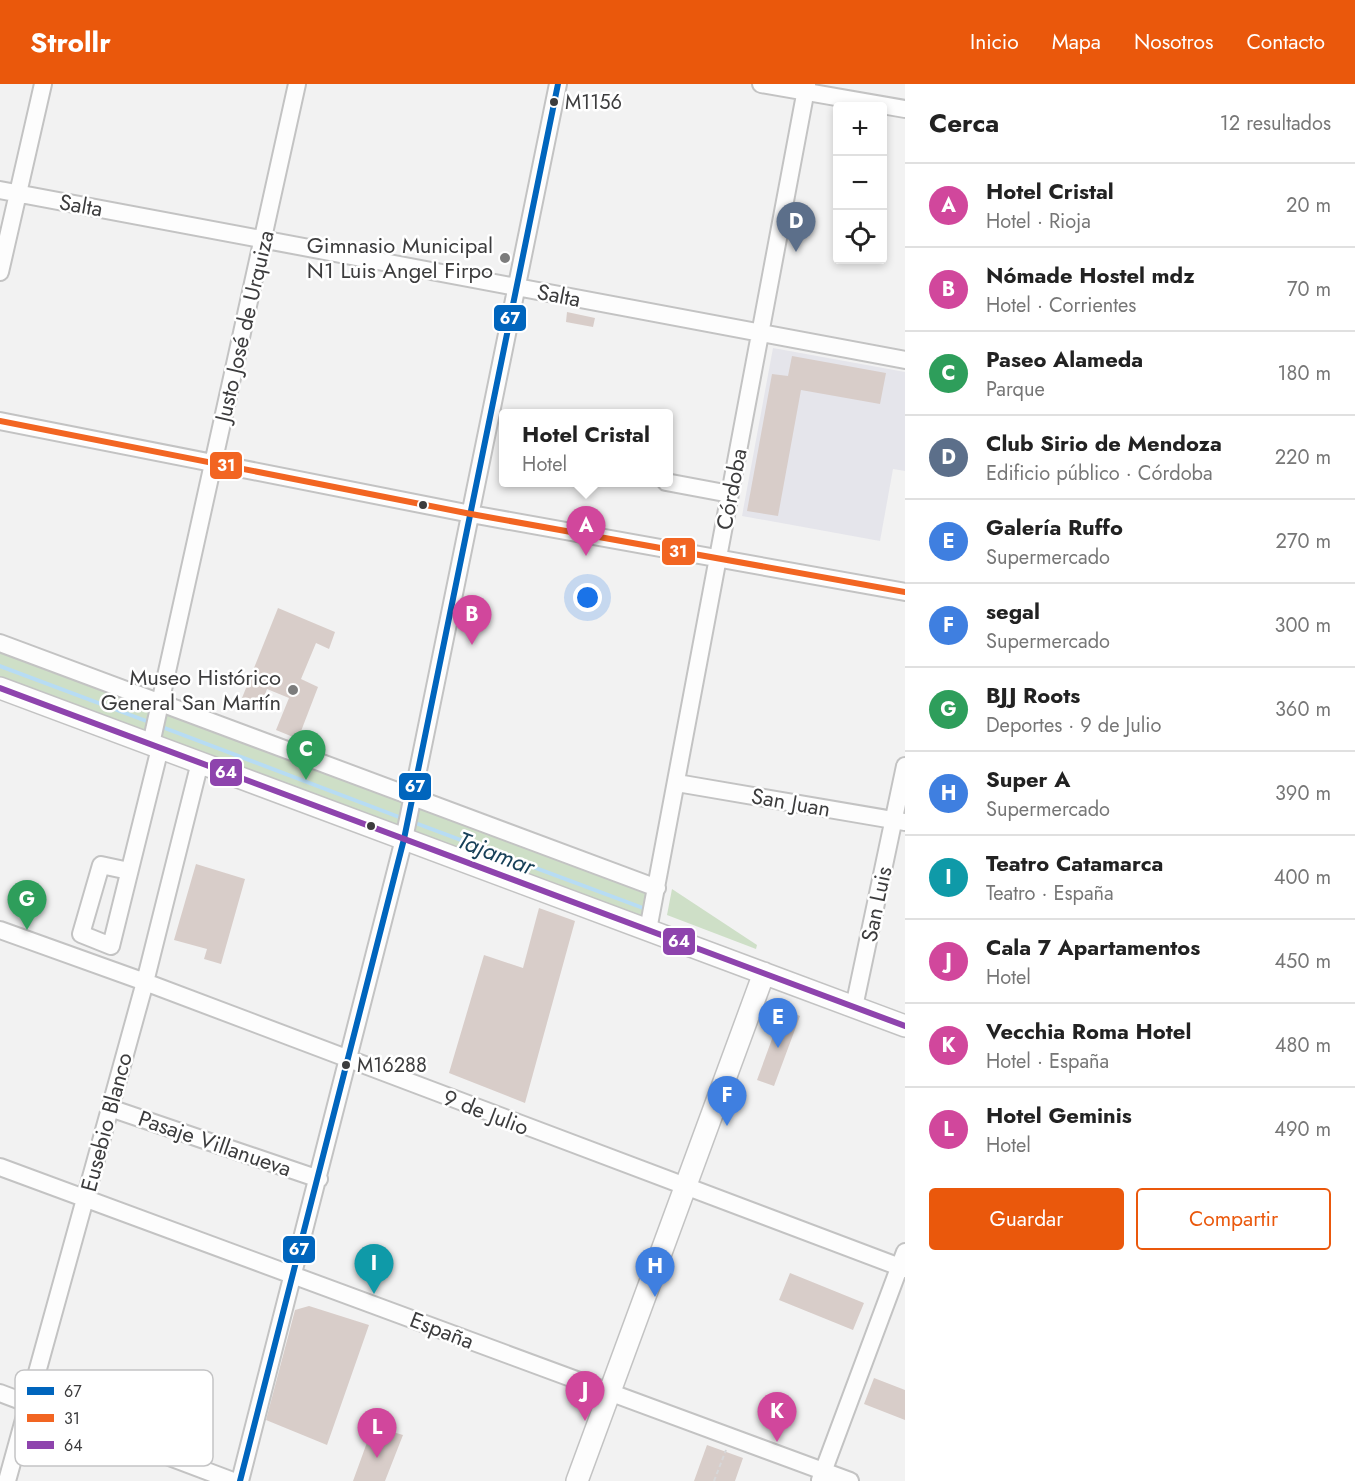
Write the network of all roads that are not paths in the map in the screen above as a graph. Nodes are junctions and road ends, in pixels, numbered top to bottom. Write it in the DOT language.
graph roads {
  1 [pos="43,84"];
  2 [pos="297,84"];
  3 [pos="558,84"];
  4 [pos="761,84"];
  5 [pos="806,88"];
  6 [pos="905,110"];
  7 [pos="0,190"];
  8 [pos="18,193"];
  9 [pos="264,238"];
  10 [pos="0,272"];
  11 [pos="518,287"];
  12 [pos="760,334"];
  13 [pos="905,360"];
  14 [pos="0,421"];
  15 [pos="213,464"];
  16 [pos="673,484"];
  17 [pos="730,494"];
  18 [pos="471,514"];
  19 [pos="718,558"];
  20 [pos="905,592"];
  21 [pos="0,643"];
  22 [pos="0,688"];
  23 [pos="160,702"];
  24 [pos="155,746"];
  25 [pos="200,762"];
  26 [pos="905,766"];
  27 [pos="677,783"];
  28 [pos="413,797"];
  29 [pos="899,821"];
  30 [pos="404,839"];
  31 [pos="129,871"];
  32 [pos="657,888"];
  33 [pos="0,930"];
  34 [pos="648,930"];
  35 [pos="764,973"];
  36 [pos="145,982"];
  37 [pos="854,1007"];
  38 [pos="905,1026"];
  39 [pos="349,1060"];
  40 [pos="110,1108"];
  41 [pos="0,1167"];
  42 [pos="319,1179"];
  43 [pos="686,1187"];
  44 [pos="85,1198"];
  45 [pos="903,1262"];
  46 [pos="294,1275"];
  47 [pos="38,1370"];
  48 [pos="0,1393"];
  49 [pos="610,1394"];
  50 [pos="15,1399"];
  51 [pos="15,1453"];
  52 [pos="193,1466"];
  53 [pos="822,1476"];
  54 [pos="7,1481"];
  55 [pos="233,1481"];
  56 [pos="240,1481"];
  57 [pos="578,1481"];
  58 [pos="850,1481"];
  1 -- 8 [label="street"];
  2 -- 9 [label="street, Justo José de Urquiza"];
  3 -- 11 [label="street"];
  4 -- 5 [label="street"];
  5 -- 6 [label="street"];
  5 -- 12 [label="street, Córdoba"];
  7 -- 8 [label="street, Salta"];
  8 -- 9 [label="street, Salta"];
  8 -- 10 [label="street"];
  9 -- 11 [label="street, Salta"];
  9 -- 15 [label="street, Justo José de Urquiza"];
  11 -- 12 [label="street, Salta"];
  11 -- 18 [label="street"];
  12 -- 13 [label="street, Salta"];
  12 -- 17 [label="street, Córdoba"];
  14 -- 15 [label="street"];
  15 -- 18 [label="street"];
  15 -- 23 [label="street, Justo José de Urquiza"];
  16 -- 17 [label="street"];
  17 -- 19 [label="street, Córdoba"];
  18 -- 19 [label="street"];
  18 -- 28 [label="street"];
  19 -- 20 [label="street"];
  19 -- 27 [label="street, Córdoba"];
  21 -- 23 [label="street"];
  22 -- 24 [label="main road"];
  23 -- 24 [label="street, Justo José de Urquiza"];
  23 -- 28 [label="street"];
  24 -- 25 [label="main road"];
  24 -- 31 [label="street, Justo José de Urquiza"];
  25 -- 30 [label="main road"];
  25 -- 36 [label="street, Eusebio Blanco"];
  26 -- 29 [label="street, San Luis"];
  27 -- 29 [label="street, San Juan"];
  27 -- 32 [label="street, Córdoba"];
  28 -- 30 [label="street"];
  28 -- 32 [label="street"];
  29 -- 37 [label="street, San Luis"];
  30 -- 34 [label="main road"];
  30 -- 39 [label="street"];
  31 -- 31 [label="street, Justo José de Urquiza"];
  32 -- 34 [label="street, Córdoba"];
  33 -- 36 [label="street, 9 de Julio"];
  34 -- 35 [label="main road"];
  35 -- 37 [label="main road"];
  35 -- 43 [label="main road"];
  36 -- 39 [label="street, 9 de Julio"];
  36 -- 40 [label="street, Eusebio Blanco"];
  37 -- 38 [label="main road"];
  39 -- 42 [label="street"];
  39 -- 43 [label="street, 9 de Julio"];
  40 -- 42 [label="street, Pasaje Villanueva"];
  40 -- 44 [label="street, Eusebio Blanco"];
  41 -- 44 [label="street, España"];
  42 -- 46 [label="street"];
  43 -- 45 [label="street, 9 de Julio"];
  43 -- 49 [label="main road"];
  44 -- 46 [label="street, España"];
  44 -- 47 [label="street, Eusebio Blanco"];
  45 -- 53 [label="street"];
  46 -- 49 [label="street, España"];
  46 -- 56 [label="street"];
  48 -- 50 [label="street"];
  49 -- 53 [label="street, España"];
  49 -- 57 [label="main road"];
  51 -- 54 [label="street, Eusebio Blanco"];
  52 -- 55 [label="street"];
  53 -- 58 [label="street, España"];
}
